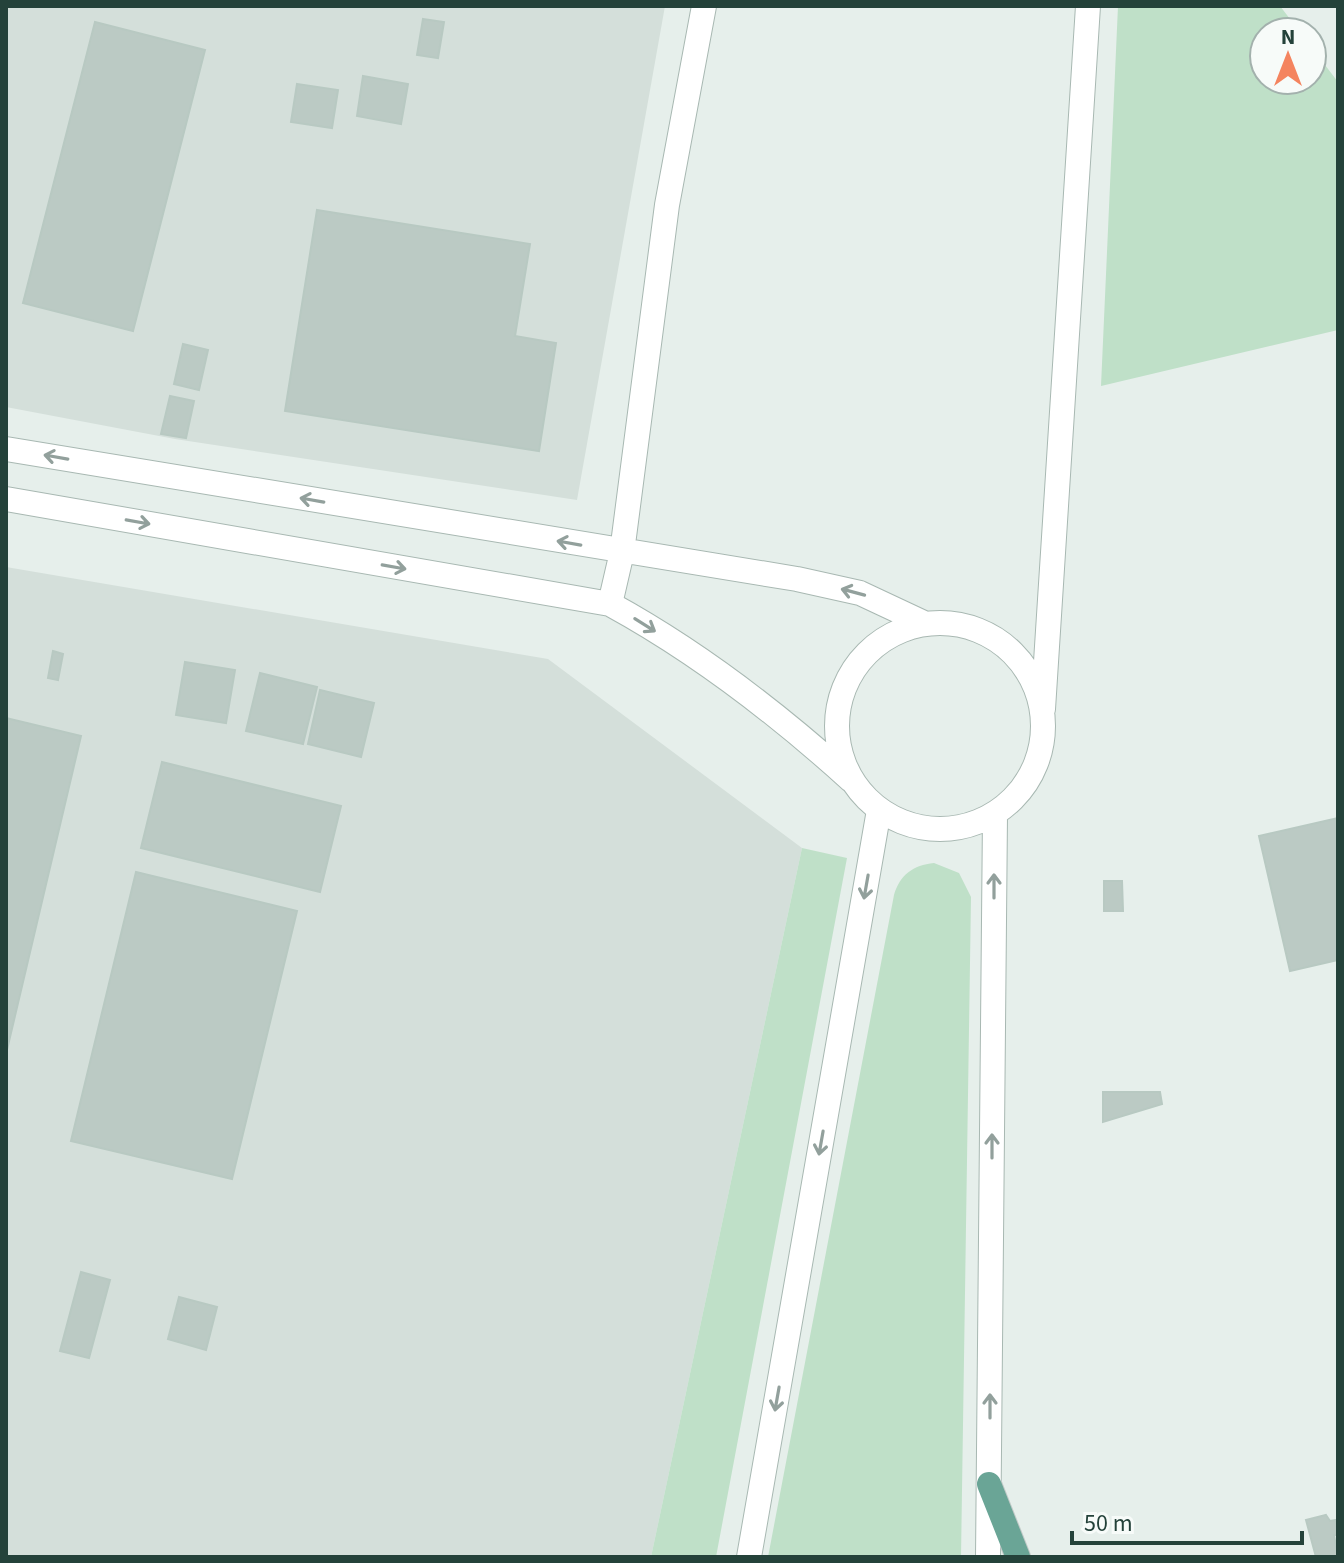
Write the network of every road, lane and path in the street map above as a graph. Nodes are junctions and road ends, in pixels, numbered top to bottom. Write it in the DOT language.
graph roads {
  1 [pos="704,6"];
  2 [pos="1088,6"];
  3 [pos="6,449"];
  4 [pos="6,499"];
  5 [pos="622,552"];
  6 [pos="610,604"];
  7 [pos="924,623"];
  8 [pos="1043,709"];
  9 [pos="851,780"];
  10 [pos="879,810"];
  11 [pos="995,815"];
  12 [pos="989,1484"];
  13 [pos="749,1557"];
  14 [pos="988,1557"];
  15 [pos="1018,1557"];
  1 -- 5 [label="street"];
  2 -- 8 [label="street"];
  5 -- 3 [label="street, one-way"];
  4 -- 6 [label="street, one-way"];
  5 -- 6 [label="street"];
  7 -- 5 [label="street, one-way"];
  6 -- 9 [label="street, one-way"];
  7 -- 8 [label="street"];
  7 -- 9 [label="street"];
  8 -- 11 [label="street"];
  9 -- 10 [label="street"];
  10 -- 11 [label="street"];
  10 -- 13 [label="street, one-way"];
  12 -- 11 [label="street, one-way"];
  12 -- 14 [label="street"];
  12 -- 15 [label="main road"];
}
